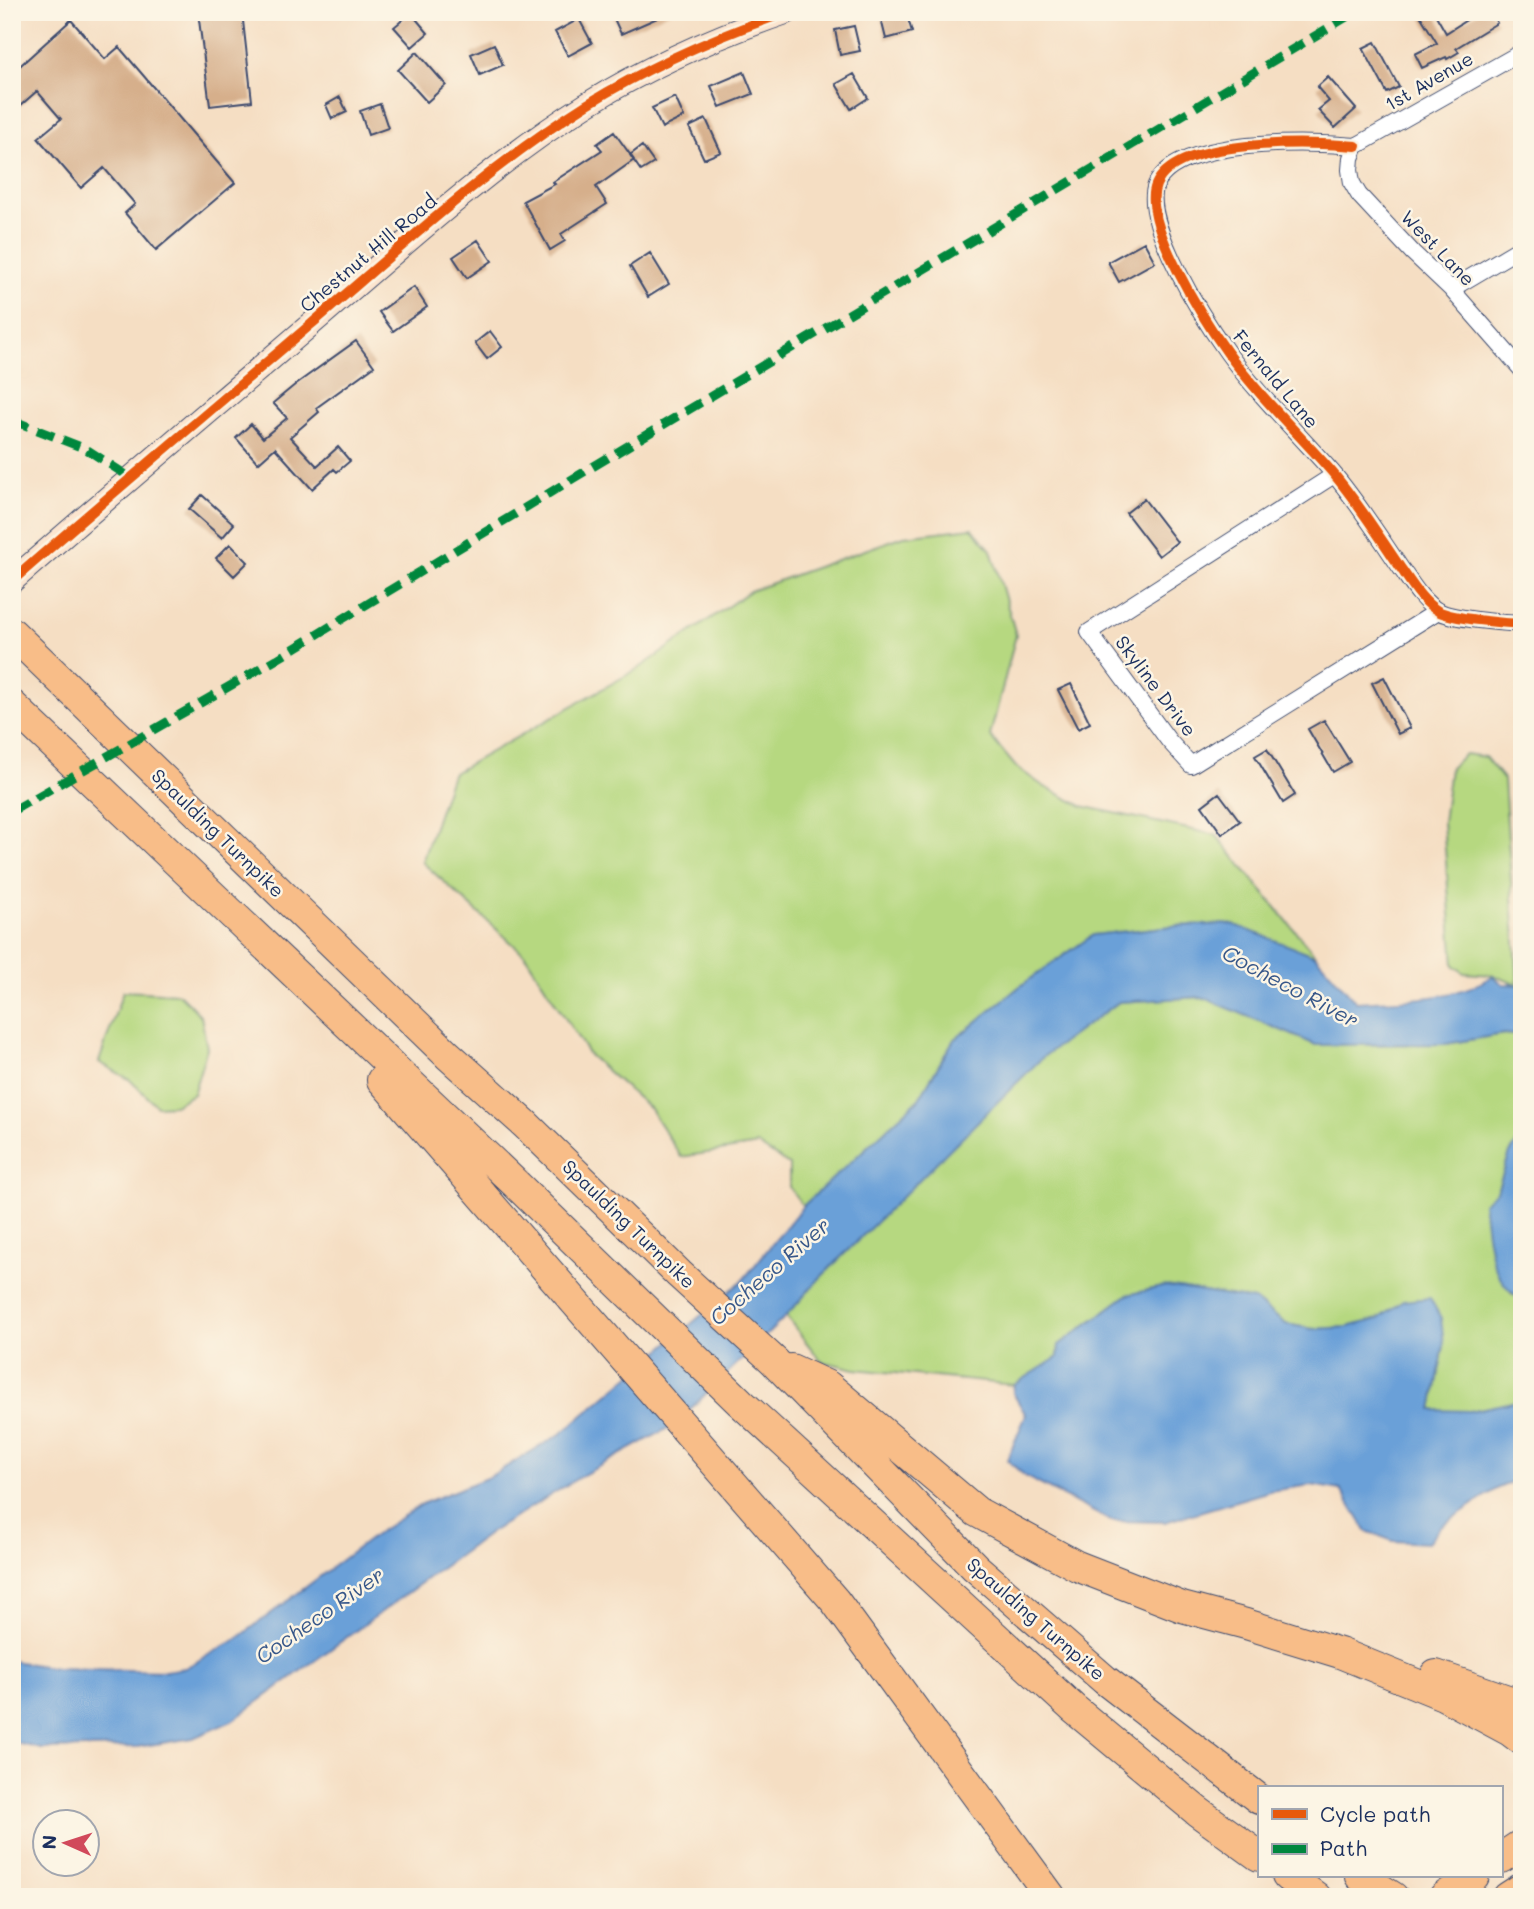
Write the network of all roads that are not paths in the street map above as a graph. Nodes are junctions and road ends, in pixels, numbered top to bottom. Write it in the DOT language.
graph roads {
  1 [pos="787,12"];
  2 [pos="1522,52"];
  3 [pos="1356,146"];
  4 [pos="1522,247"];
  5 [pos="1451,289"];
  6 [pos="1522,370"];
  7 [pos="1334,475"];
  8 [pos="12,581"];
  9 [pos="1438,611"];
  10 [pos="1522,624"];
  11 [pos="14,634"];
  12 [pos="12,705"];
  13 [pos="255,934"];
  14 [pos="774,1362"];
  15 [pos="1340,1653"];
  16 [pos="1522,1704"];
  17 [pos="1522,1740"];
  18 [pos="1258,1798"];
  19 [pos="1522,1844"];
  20 [pos="1258,1855"];
  21 [pos="1502,1857"];
  22 [pos="1290,1878"];
  23 [pos="1363,1878"];
  24 [pos="1471,1878"];
  25 [pos="1051,1897"];
  26 [pos="1316,1897"];
  27 [pos="1393,1897"];
  28 [pos="1444,1897"];
  1 -- 8 [label="street, Chestnut Hill Road"];
  2 -- 3 [label="street, 1st Avenue"];
  3 -- 5 [label="street, West Lane"];
  3 -- 7 [label="street, Fernald Lane"];
  4 -- 5 [label="street"];
  5 -- 6 [label="street, West Lane"];
  7 -- 9 [label="street, Fernald Lane"];
  7 -- 9 [label="street, Skyline Drive"];
  9 -- 10 [label="street"];
  11 -- 14 [label="highway, Spaulding Turnpike"];
  12 -- 13 [label="highway, Spaulding Turnpike"];
  13 -- 20 [label="highway, Spaulding Turnpike"];
  13 -- 25 [label="highway"];
  14 -- 15 [label="highway"];
  14 -- 18 [label="highway, Spaulding Turnpike"];
  15 -- 16 [label="highway"];
  15 -- 17 [label="highway"];
  19 -- 21 [label="highway"];
  22 -- 26 [label="highway"];
  23 -- 27 [label="highway"];
  24 -- 28 [label="highway"];
}
